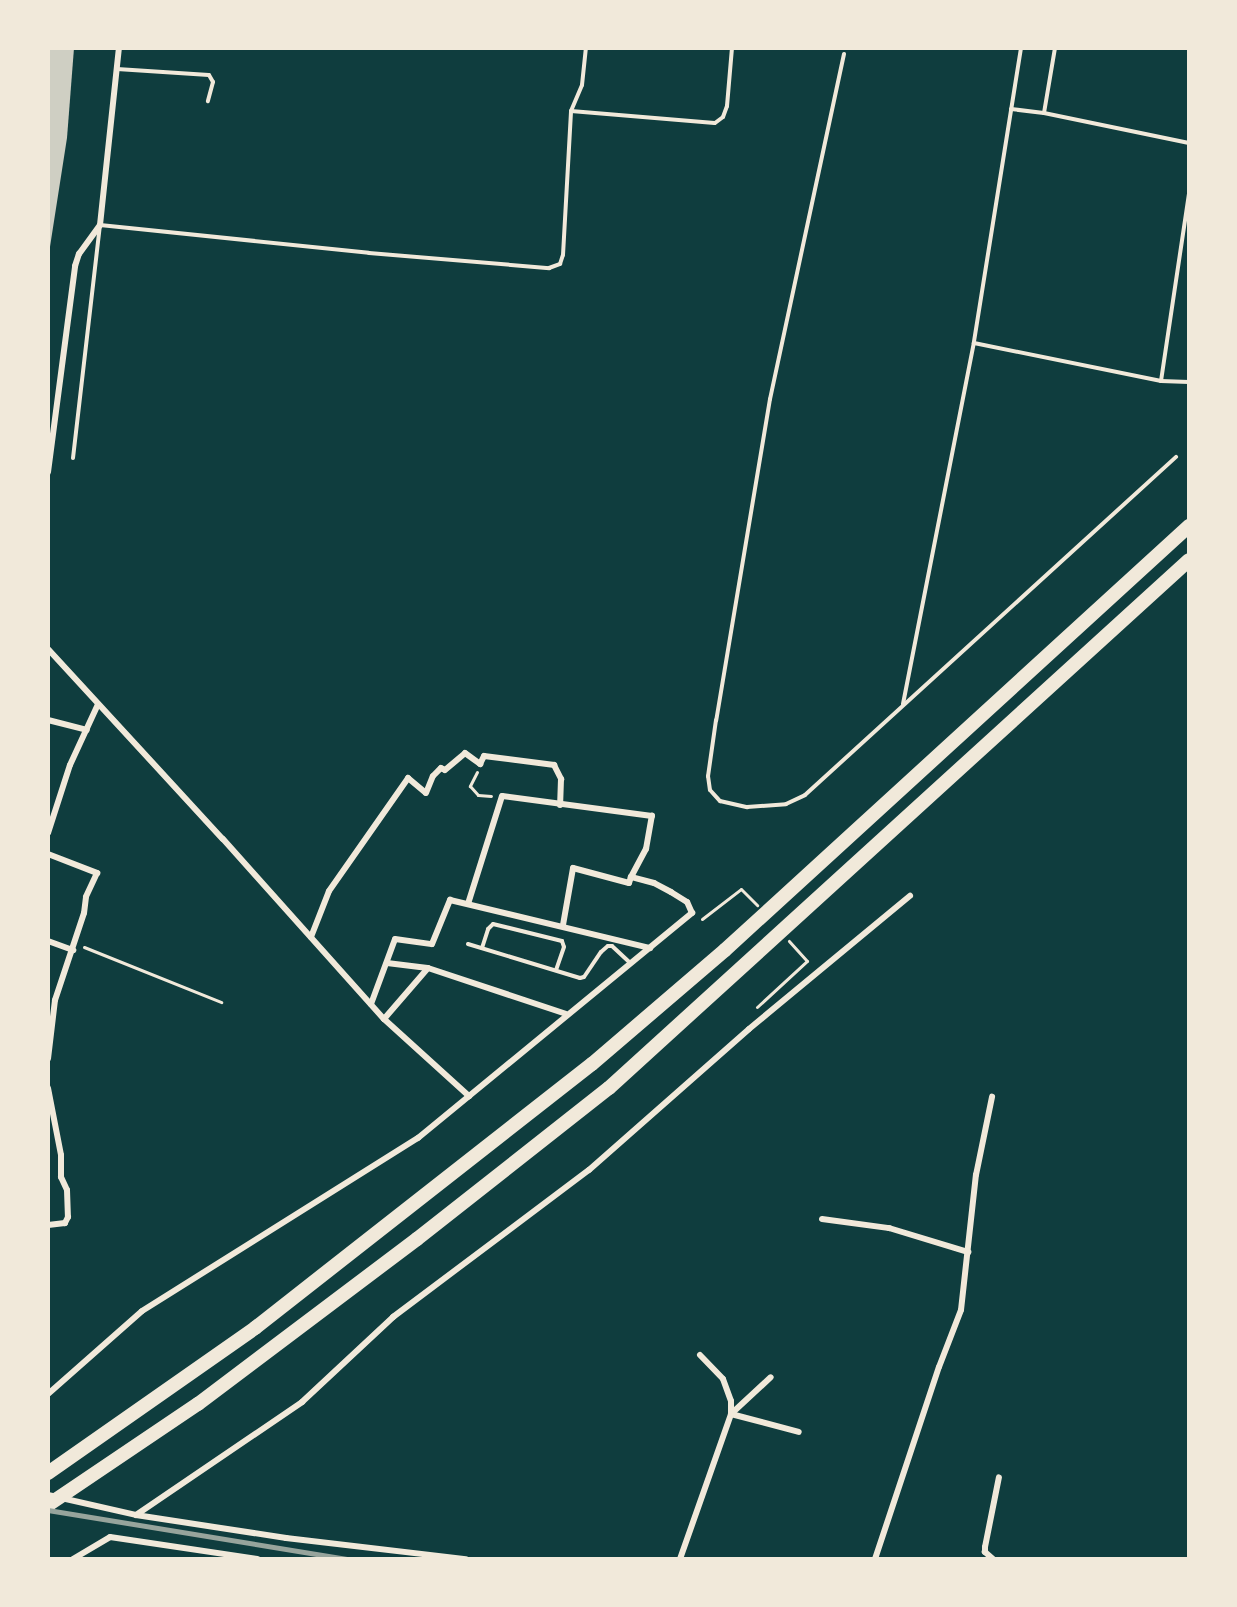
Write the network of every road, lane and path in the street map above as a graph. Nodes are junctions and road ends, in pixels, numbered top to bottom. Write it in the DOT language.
graph roads {
  1 [pos="119,48"];
  2 [pos="586,48"];
  3 [pos="732,48"];
  4 [pos="1021,48"];
  5 [pos="1055,48"];
  6 [pos="844,54"];
  7 [pos="117,69"];
  8 [pos="208,100"];
  9 [pos="1011,109"];
  10 [pos="571,111"];
  11 [pos="1044,113"];
  12 [pos="1189,143"];
  13 [pos="1189,193"];
  14 [pos="100,225"];
  15 [pos="974,343"];
  16 [pos="1161,381"];
  17 [pos="1189,382"];
  18 [pos="1176,457"];
  19 [pos="73,458"];
  20 [pos="48,472"];
  21 [pos="1189,526"];
  22 [pos="1189,560"];
  23 [pos="48,649"];
  24 [pos="98,704"];
  25 [pos="903,705"];
  26 [pos="48,720"];
  27 [pos="87,730"];
  28 [pos="480,764"];
  29 [pos="502,796"];
  30 [pos="560,805"];
  31 [pos="48,833"];
  32 [pos="48,854"];
  33 [pos="631,877"];
  34 [pos="746,893"];
  35 [pos="910,896"];
  36 [pos="468,904"];
  37 [pos="681,923"];
  38 [pos="563,925"];
  39 [pos="311,937"];
  40 [pos="48,941"];
  41 [pos="468,944"];
  42 [pos="74,947"];
  43 [pos="482,948"];
  44 [pos="650,948"];
  45 [pos="807,961"];
  46 [pos="387,963"];
  47 [pos="630,963"];
  48 [pos="428,968"];
  49 [pos="556,970"];
  50 [pos="51,999"];
  51 [pos="221,1002"];
  52 [pos="371,1004"];
  53 [pos="566,1014"];
  54 [pos="384,1019"];
  55 [pos="749,1029"];
  56 [pos="48,1059"];
  57 [pos="48,1088"];
  58 [pos="469,1096"];
  59 [pos="992,1097"];
  60 [pos="822,1219"];
  61 [pos="48,1225"];
  62 [pos="968,1252"];
  63 [pos="700,1355"];
  64 [pos="771,1377"];
  65 [pos="48,1394"];
  66 [pos="731,1414"];
  67 [pos="799,1432"];
  68 [pos="48,1473"];
  69 [pos="999,1477"];
  70 [pos="48,1495"];
  71 [pos="48,1505"];
  72 [pos="136,1515"];
  73 [pos="74,1559"];
  74 [pos="257,1559"];
  75 [pos="466,1559"];
  76 [pos="680,1559"];
  77 [pos="875,1559"];
  78 [pos="993,1559"];
  1 -- 7 [label="street"];
  2 -- 10 [label="lane"];
  3 -- 10 [label="lane"];
  4 -- 9 [label="lane"];
  5 -- 11 [label="lane"];
  6 -- 25 [label="lane"];
  7 -- 8 [label="lane"];
  7 -- 14 [label="street"];
  9 -- 11 [label="lane"];
  9 -- 15 [label="lane"];
  10 -- 14 [label="lane"];
  11 -- 12 [label="lane"];
  13 -- 16 [label="lane"];
  14 -- 19 [label="lane"];
  14 -- 20 [label="street"];
  15 -- 16 [label="lane"];
  15 -- 25 [label="lane"];
  16 -- 17 [label="lane"];
  18 -- 25 [label="lane"];
  21 -- 68 [label="highway"];
  22 -- 71 [label="highway"];
  23 -- 24 [label="street"];
  24 -- 27 [label="street"];
  24 -- 39 [label="street"];
  26 -- 27 [label="street"];
  27 -- 31 [label="street"];
  28 -- 29 [label="path"];
  28 -- 30 [label="street"];
  28 -- 39 [label="street"];
  29 -- 30 [label="street"];
  29 -- 36 [label="street"];
  30 -- 33 [label="street"];
  32 -- 42 [label="street"];
  33 -- 37 [label="street"];
  33 -- 38 [label="street"];
  34 -- 37 [label="path"];
  35 -- 55 [label="street"];
  36 -- 38 [label="street"];
  36 -- 46 [label="street"];
  37 -- 44 [label="street"];
  38 -- 44 [label="street"];
  39 -- 52 [label="street"];
  40 -- 42 [label="street"];
  41 -- 43 [label="lane"];
  42 -- 50 [label="street"];
  42 -- 51 [label="path"];
  43 -- 49 [label="lane"];
  43 -- 49 [label="lane"];
  44 -- 47 [label="street"];
  45 -- 55 [label="path"];
  46 -- 48 [label="street"];
  46 -- 52 [label="street"];
  47 -- 49 [label="lane"];
  47 -- 53 [label="street"];
  48 -- 53 [label="street"];
  48 -- 54 [label="street"];
  50 -- 56 [label="street"];
  52 -- 54 [label="street"];
  53 -- 58 [label="street"];
  54 -- 58 [label="street"];
  55 -- 72 [label="street"];
  57 -- 61 [label="street"];
  58 -- 65 [label="street"];
  59 -- 62 [label="street"];
  60 -- 62 [label="street"];
  62 -- 77 [label="street"];
  63 -- 66 [label="street"];
  64 -- 66 [label="street"];
  66 -- 67 [label="street"];
  66 -- 76 [label="street"];
  69 -- 78 [label="street"];
  70 -- 72 [label="street"];
  72 -- 75 [label="street"];
  73 -- 74 [label="street"];
}
